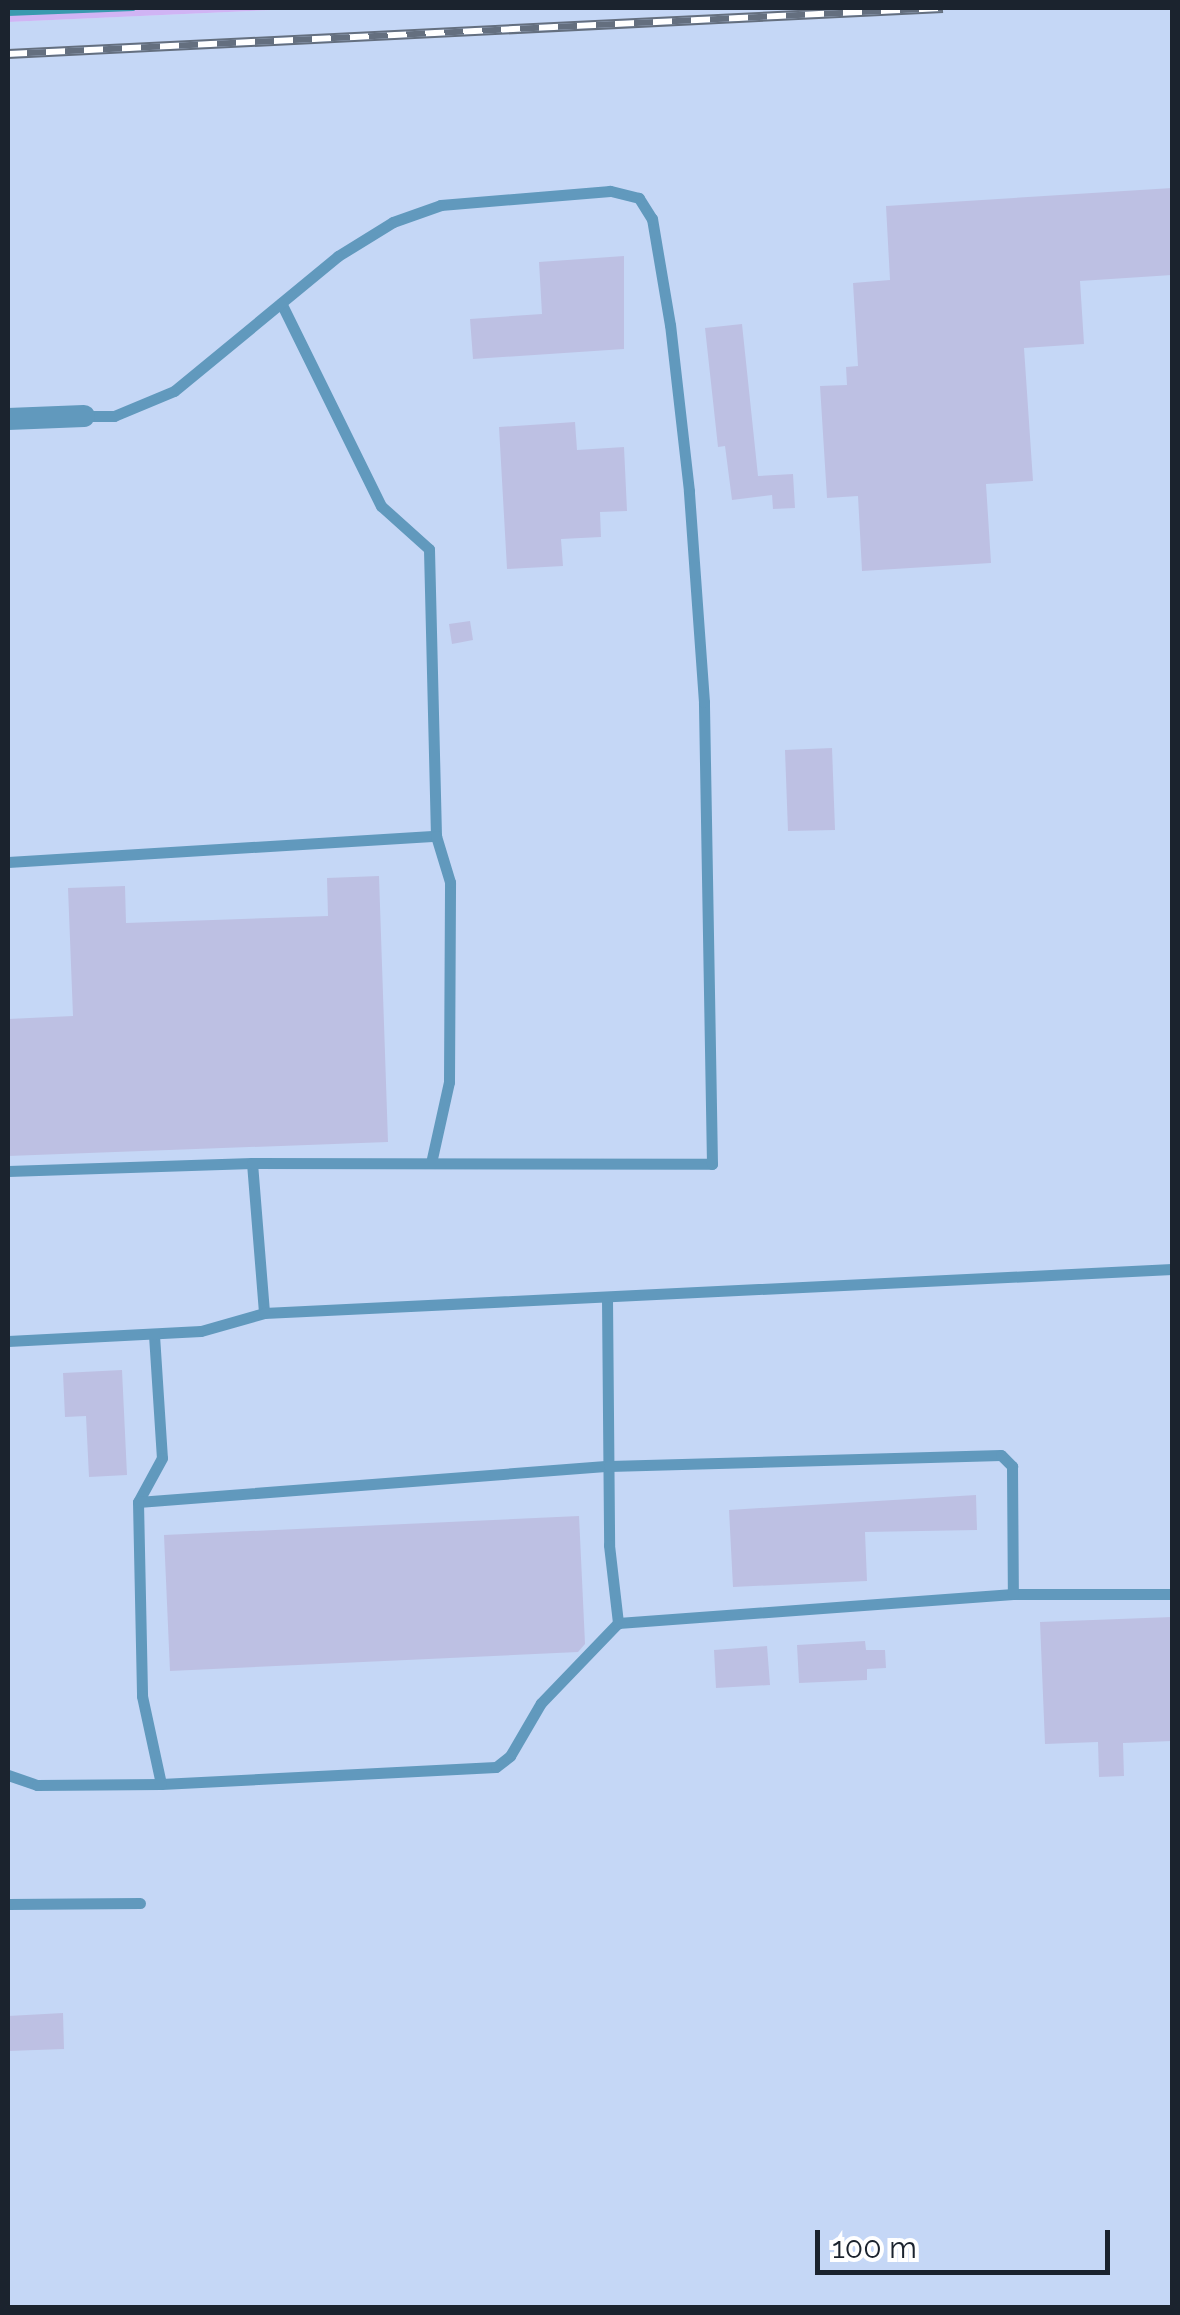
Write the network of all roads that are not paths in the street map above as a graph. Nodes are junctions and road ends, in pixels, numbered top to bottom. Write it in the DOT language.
graph roads {
  1 [pos="282,303"];
  2 [pos="84,416"];
  3 [pos="8,419"];
  4 [pos="436,836"];
  5 [pos="8,862"];
  6 [pos="252,1163"];
  7 [pos="431,1164"];
  8 [pos="8,1171"];
  9 [pos="1172,1269"];
  10 [pos="607,1300"];
  11 [pos="264,1314"];
  12 [pos="154,1335"];
  13 [pos="8,1341"];
  14 [pos="609,1466"];
  15 [pos="138,1502"];
  16 [pos="1014,1594"];
  17 [pos="1172,1594"];
  18 [pos="618,1623"];
  19 [pos="8,1775"];
  20 [pos="161,1784"];
  21 [pos="140,1903"];
  22 [pos="8,1904"];
  1 -- 2 [label="lane"];
  1 -- 4 [label="lane"];
  1 -- 7 [label="lane"];
  2 -- 3 [label="street"];
  4 -- 5 [label="lane"];
  4 -- 7 [label="lane"];
  6 -- 7 [label="lane"];
  6 -- 8 [label="lane"];
  6 -- 11 [label="lane"];
  9 -- 10 [label="lane"];
  10 -- 11 [label="lane"];
  10 -- 14 [label="lane"];
  11 -- 12 [label="lane"];
  12 -- 13 [label="lane"];
  12 -- 15 [label="lane"];
  14 -- 15 [label="lane"];
  14 -- 16 [label="lane"];
  14 -- 18 [label="lane"];
  15 -- 20 [label="lane"];
  16 -- 17 [label="lane"];
  16 -- 18 [label="lane"];
  18 -- 20 [label="lane"];
  19 -- 20 [label="lane"];
  21 -- 22 [label="lane"];
}
